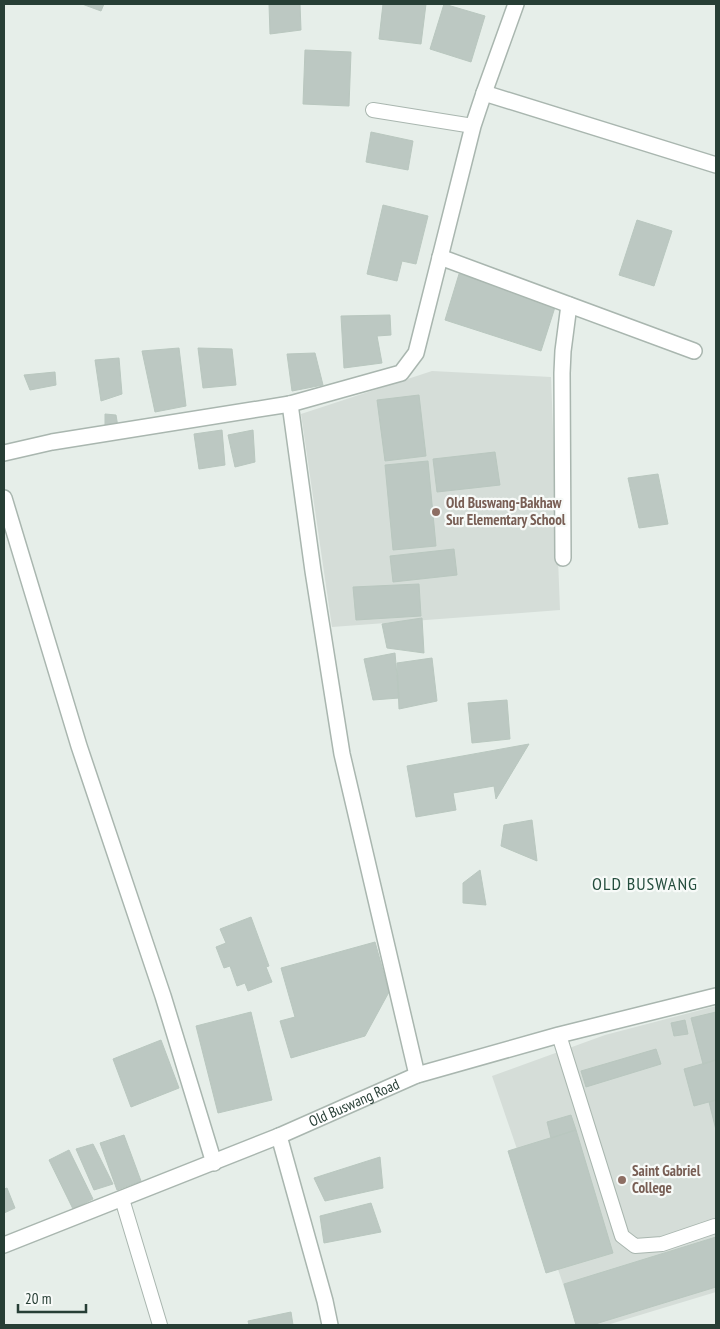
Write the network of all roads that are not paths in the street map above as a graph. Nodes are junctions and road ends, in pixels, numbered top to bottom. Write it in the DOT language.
graph roads {
  1 [pos="516,4"];
  2 [pos="484,93"];
  3 [pos="373,110"];
  4 [pos="473,126"];
  5 [pos="716,166"];
  6 [pos="440,257"];
  7 [pos="569,306"];
  8 [pos="694,351"];
  9 [pos="290,404"];
  10 [pos="4,453"];
  11 [pos="4,498"];
  12 [pos="563,558"];
  13 [pos="716,996"];
  14 [pos="559,1035"];
  15 [pos="417,1075"];
  16 [pos="278,1136"];
  17 [pos="214,1163"];
  18 [pos="122,1199"];
  19 [pos="715,1226"];
  20 [pos="4,1245"];
  21 [pos="160,1325"];
  22 [pos="330,1325"];
  1 -- 2 [label="street"];
  2 -- 4 [label="street"];
  2 -- 5 [label="street"];
  3 -- 4 [label="lane"];
  4 -- 6 [label="street"];
  6 -- 7 [label="street"];
  6 -- 9 [label="street"];
  7 -- 8 [label="street"];
  7 -- 12 [label="street"];
  9 -- 10 [label="street"];
  9 -- 15 [label="street"];
  11 -- 17 [label="street"];
  13 -- 14 [label="street, Old Buswang Road"];
  14 -- 15 [label="street, Old Buswang Road"];
  14 -- 19 [label="lane"];
  15 -- 16 [label="street, Old Buswang Road"];
  16 -- 17 [label="street, Old Buswang Road"];
  16 -- 22 [label="street"];
  17 -- 18 [label="street, Old Buswang Road"];
  18 -- 20 [label="street, Old Buswang Road"];
  18 -- 21 [label="lane"];
}
